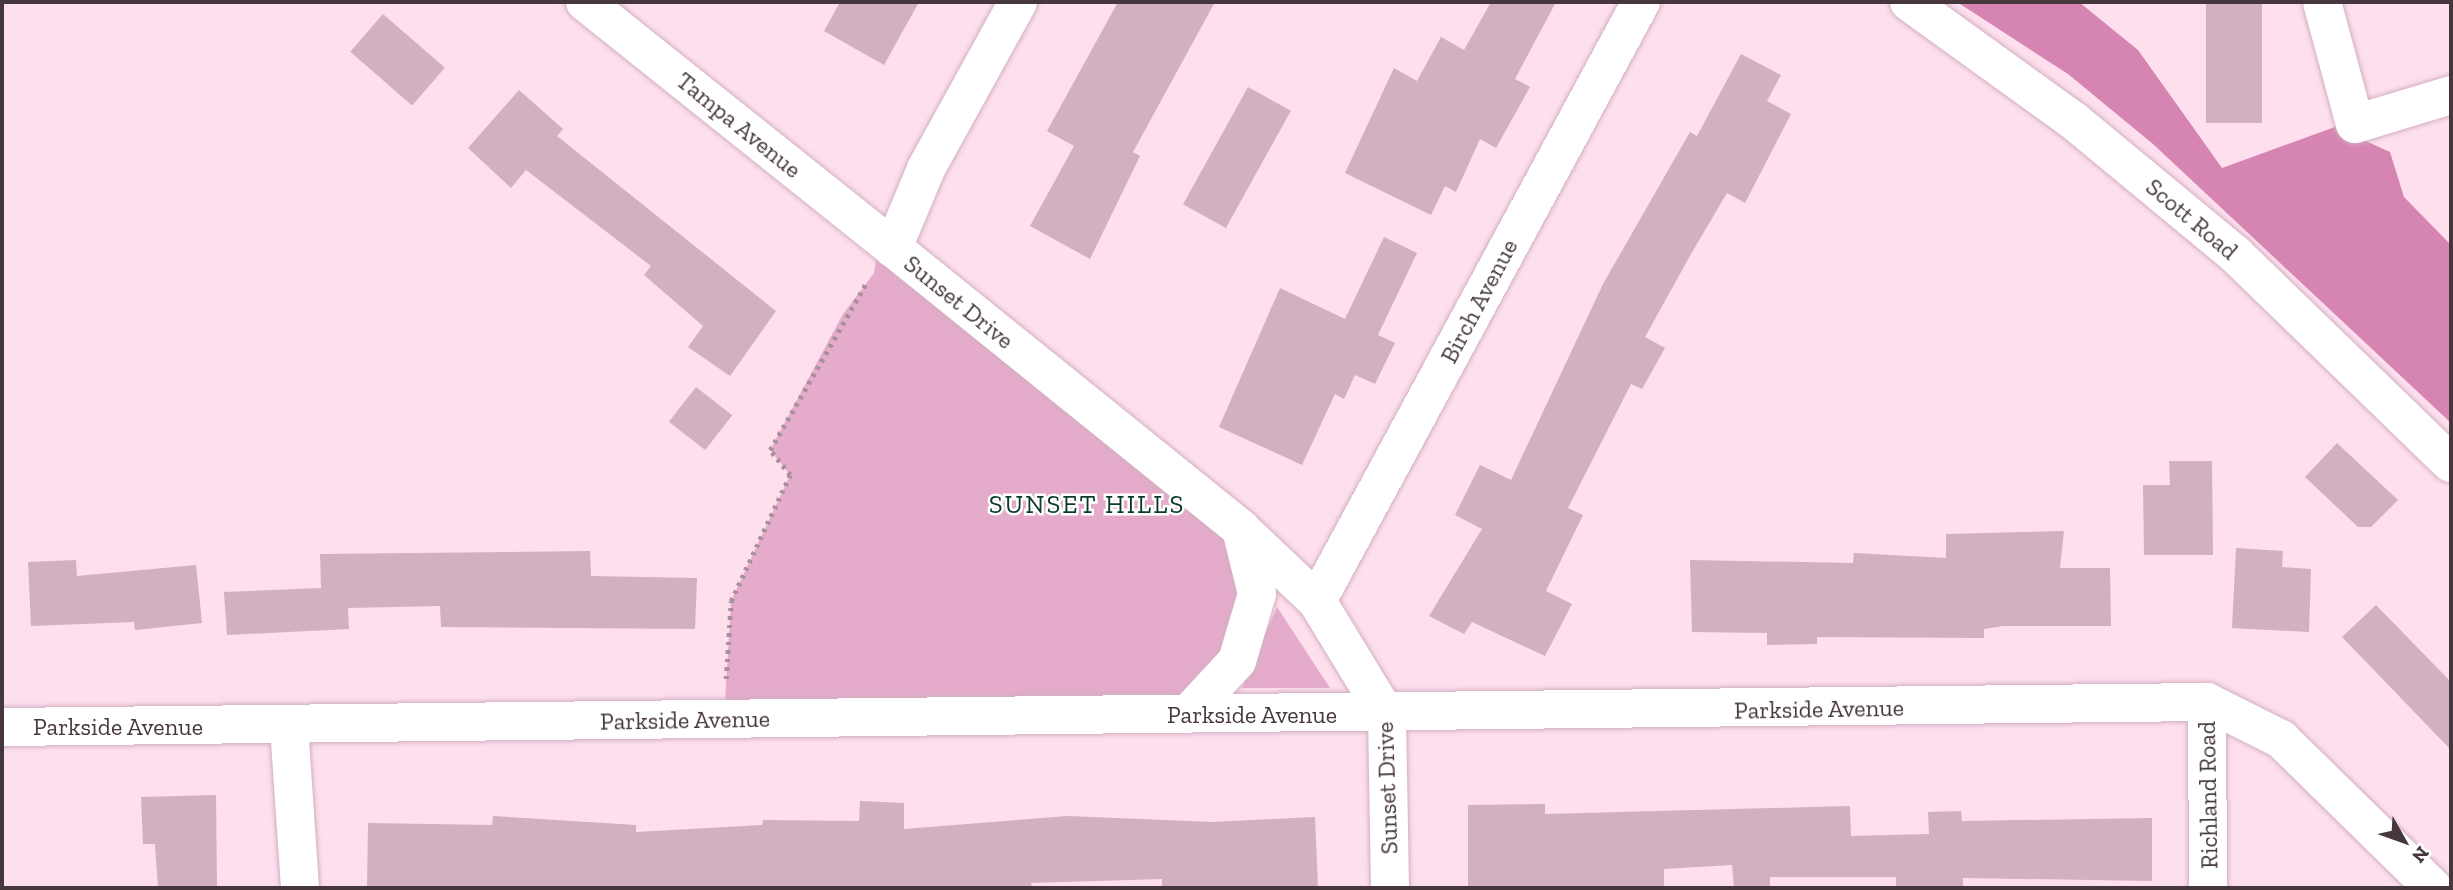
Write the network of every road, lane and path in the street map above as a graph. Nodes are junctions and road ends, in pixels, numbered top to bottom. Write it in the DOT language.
graph roads {
  1 [pos="585,2"];
  2 [pos="1018,2"];
  3 [pos="1642,2"];
  4 [pos="1909,2"];
  5 [pos="2322,2"];
  6 [pos="2451,95"];
  7 [pos="893,248"];
  8 [pos="867,281"];
  9 [pos="2451,463"];
  10 [pos="1241,529"];
  11 [pos="1317,601"];
  12 [pos="726,686"];
  13 [pos="2207,702"];
  14 [pos="1188,714"];
  15 [pos="1387,716"];
  16 [pos="289,726"];
  17 [pos="2,727"];
  18 [pos="300,888"];
  19 [pos="1390,888"];
  20 [pos="2208,888"];
  21 [pos="2433,888"];
  1 -- 7 [label="street, Tampa Avenue"];
  2 -- 7 [label="street, Sunset Drive"];
  3 -- 11 [label="street, Birch Avenue"];
  4 -- 9 [label="street, Scott Road"];
  5 -- 6 [label="street"];
  7 -- 10 [label="street, Sunset Drive"];
  8 -- 12 [label="path"];
  10 -- 11 [label="street, Sunset Drive"];
  10 -- 14 [label="street"];
  11 -- 15 [label="street, Sunset Drive"];
  13 -- 15 [label="street, Parkside Avenue"];
  13 -- 20 [label="street, Richland Road"];
  13 -- 21 [label="street, Parkside Avenue"];
  14 -- 15 [label="street, Parkside Avenue"];
  14 -- 16 [label="street, Parkside Avenue"];
  15 -- 19 [label="street, Sunset Drive"];
  16 -- 17 [label="street, Parkside Avenue"];
  16 -- 18 [label="street"];
}
